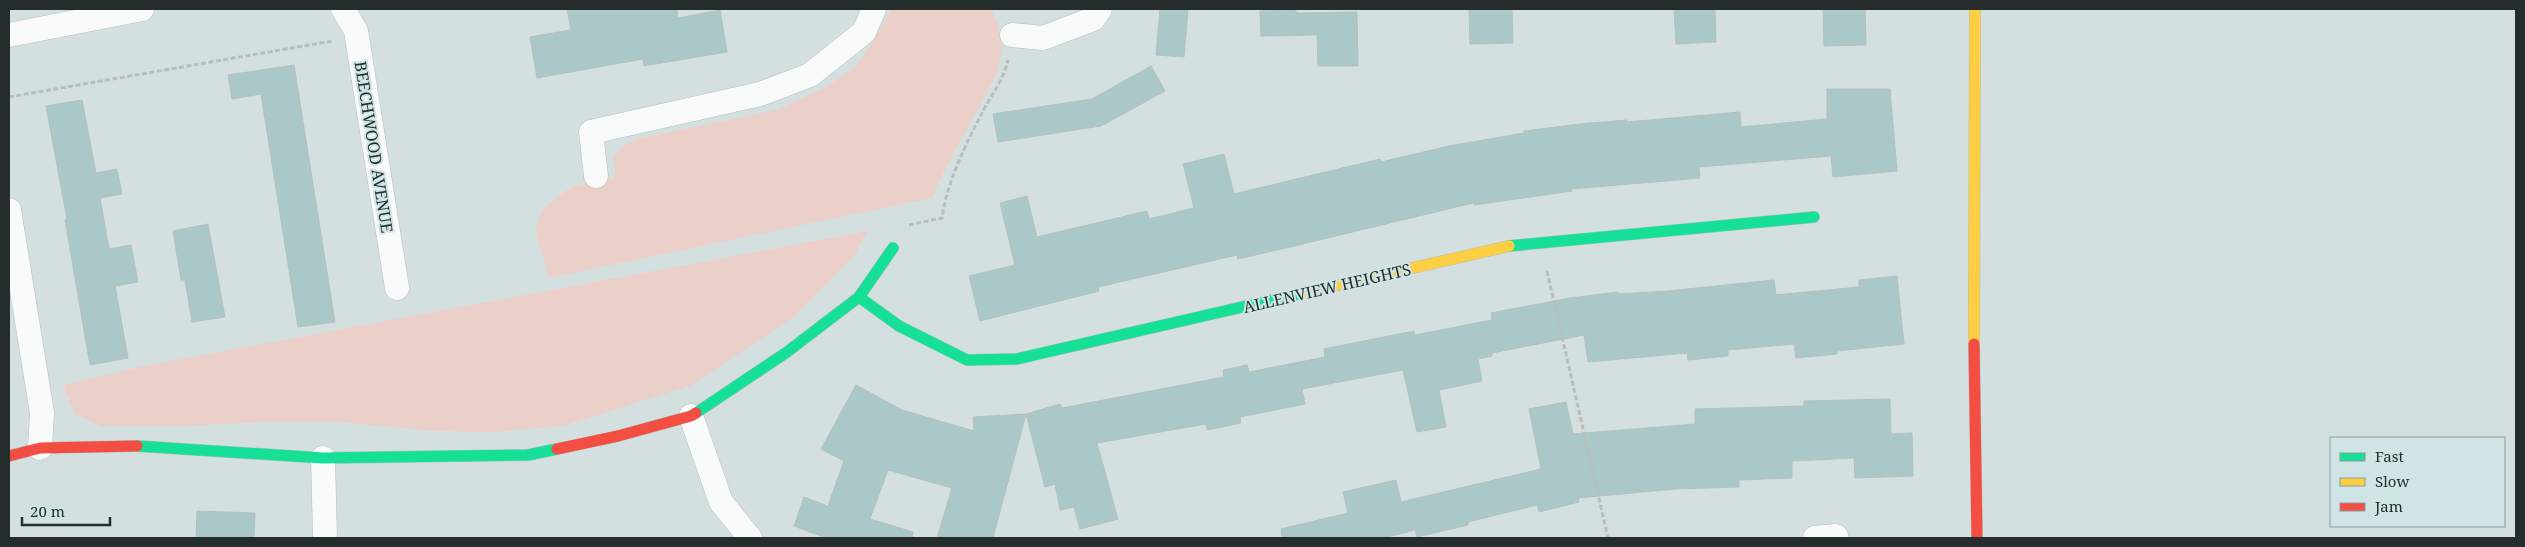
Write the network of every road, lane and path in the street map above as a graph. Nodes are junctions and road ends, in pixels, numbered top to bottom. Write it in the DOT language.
graph roads {
  1 [pos="142,9"];
  2 [pos="343,9"];
  3 [pos="874,9"];
  4 [pos="1100,9"];
  5 [pos="1975,9"];
  6 [pos="9,35"];
  7 [pos="1012,35"];
  8 [pos="357,37"];
  9 [pos="9,97"];
  10 [pos="596,176"];
  11 [pos="9,210"];
  12 [pos="1814,217"];
  13 [pos="1540,244"];
  14 [pos="893,248"];
  15 [pos="397,288"];
  16 [pos="859,297"];
  17 [pos="691,416"];
  18 [pos="40,448"];
  19 [pos="9,456"];
  20 [pos="324,458"];
  21 [pos="325,538"];
  22 [pos="750,538"];
  23 [pos="1608,538"];
  24 [pos="1977,538"];
  1 -- 6 [label="street"];
  2 -- 8 [label="street, BEECHWOOD AVENUE"];
  3 -- 10 [label="street"];
  4 -- 7 [label="street"];
  5 -- 24 [label="street"];
  7 -- 14 [label="path"];
  8 -- 9 [label="path"];
  8 -- 15 [label="street, BEECHWOOD AVENUE"];
  11 -- 18 [label="street"];
  12 -- 13 [label="street, ALLENVIEW HEIGHTS"];
  13 -- 16 [label="street, ALLENVIEW HEIGHTS"];
  13 -- 23 [label="path"];
  14 -- 16 [label="street"];
  16 -- 17 [label="street"];
  17 -- 20 [label="street"];
  17 -- 22 [label="street"];
  18 -- 19 [label="street"];
  18 -- 20 [label="street"];
  20 -- 21 [label="street"];
}
